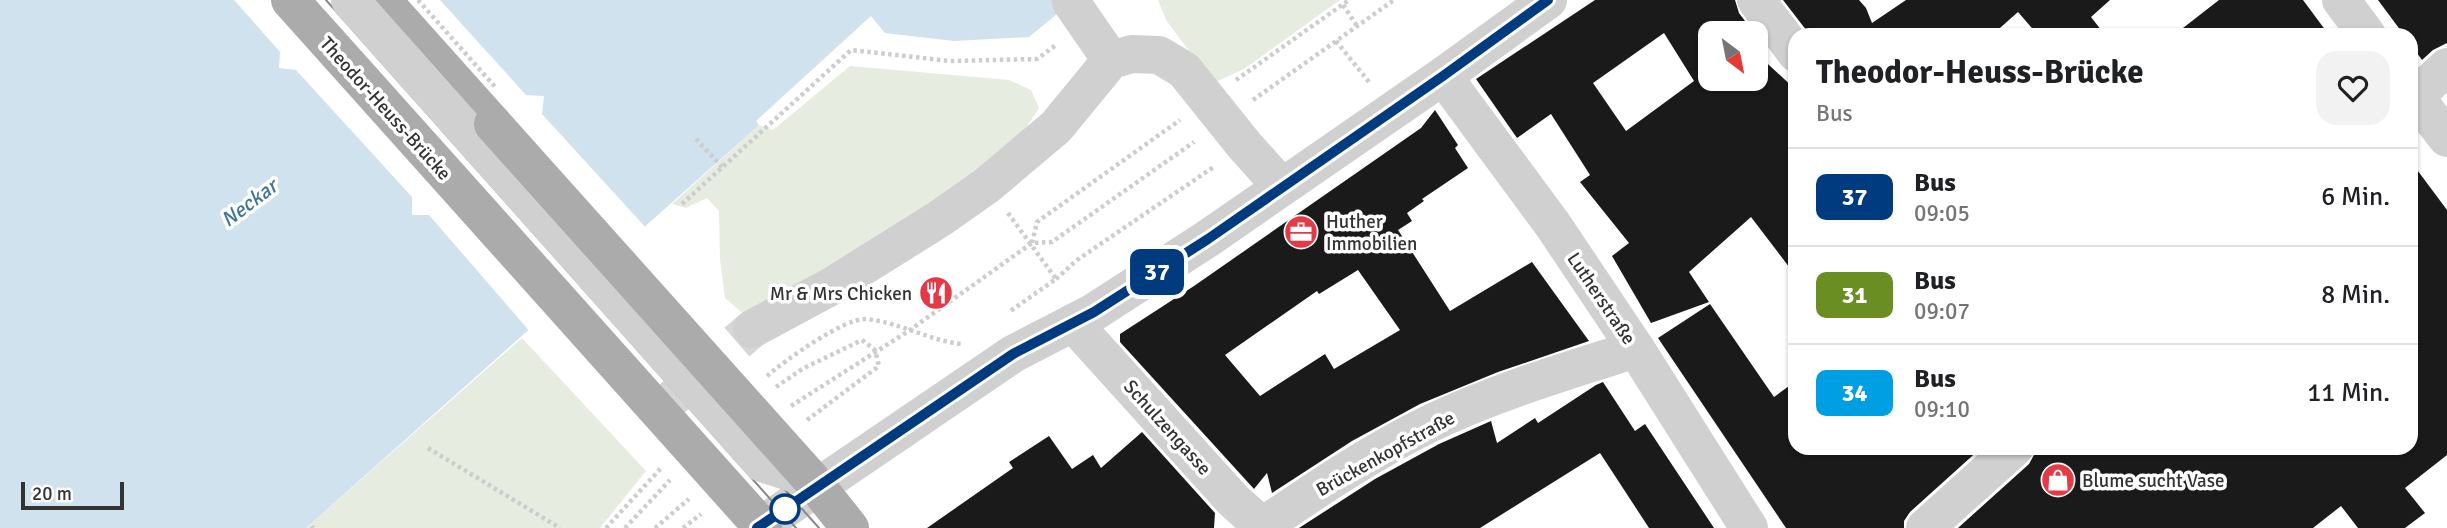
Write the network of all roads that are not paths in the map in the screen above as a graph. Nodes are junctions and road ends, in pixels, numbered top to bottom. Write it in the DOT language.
graph roads {
  1 [pos="290,0"];
  2 [pos="349,0"];
  3 [pos="382,0"];
  4 [pos="1548,0"];
  5 [pos="1756,0"];
  6 [pos="2341,0"];
  7 [pos="1078,12"];
  8 [pos="2362,28"];
  9 [pos="1788,42"];
  10 [pos="1111,60"];
  11 [pos="2447,67"];
  12 [pos="1443,76"];
  13 [pos="2418,91"];
  14 [pos="2418,103"];
  15 [pos="2447,138"];
  16 [pos="1282,187"];
  17 [pos="1073,323"];
  18 [pos="752,329"];
  19 [pos="1636,348"];
  20 [pos="2006,455"];
  21 [pos="811,479"];
  22 [pos="1262,527"];
  23 [pos="757,528"];
  24 [pos="763,528"];
  25 [pos="850,528"];
  26 [pos="1749,528"];
  27 [pos="1925,528"];
  1 -- 24 [label="main road, Theodor-Heuss-Brücke, bridge"];
  2 -- 21 [label="street, bridge"];
  3 -- 21 [label="main road, bridge"];
  4 -- 12 [label="street"];
  5 -- 9 [label="street"];
  6 -- 8 [label="street"];
  7 -- 10 [label="street"];
  10 -- 16 [label="street"];
  10 -- 18 [label="street"];
  11 -- 13 [label="street"];
  12 -- 16 [label="street"];
  12 -- 19 [label="street, Lutherstraße"];
  14 -- 15 [label="street"];
  16 -- 17 [label="street"];
  17 -- 22 [label="street, Schulzengasse"];
  17 -- 23 [label="street"];
  19 -- 22 [label="street, Brückenkopfstraße"];
  19 -- 26 [label="street, Lutherstraße"];
  20 -- 27 [label="street"];
  21 -- 25 [label="main road, bridge"];
}
